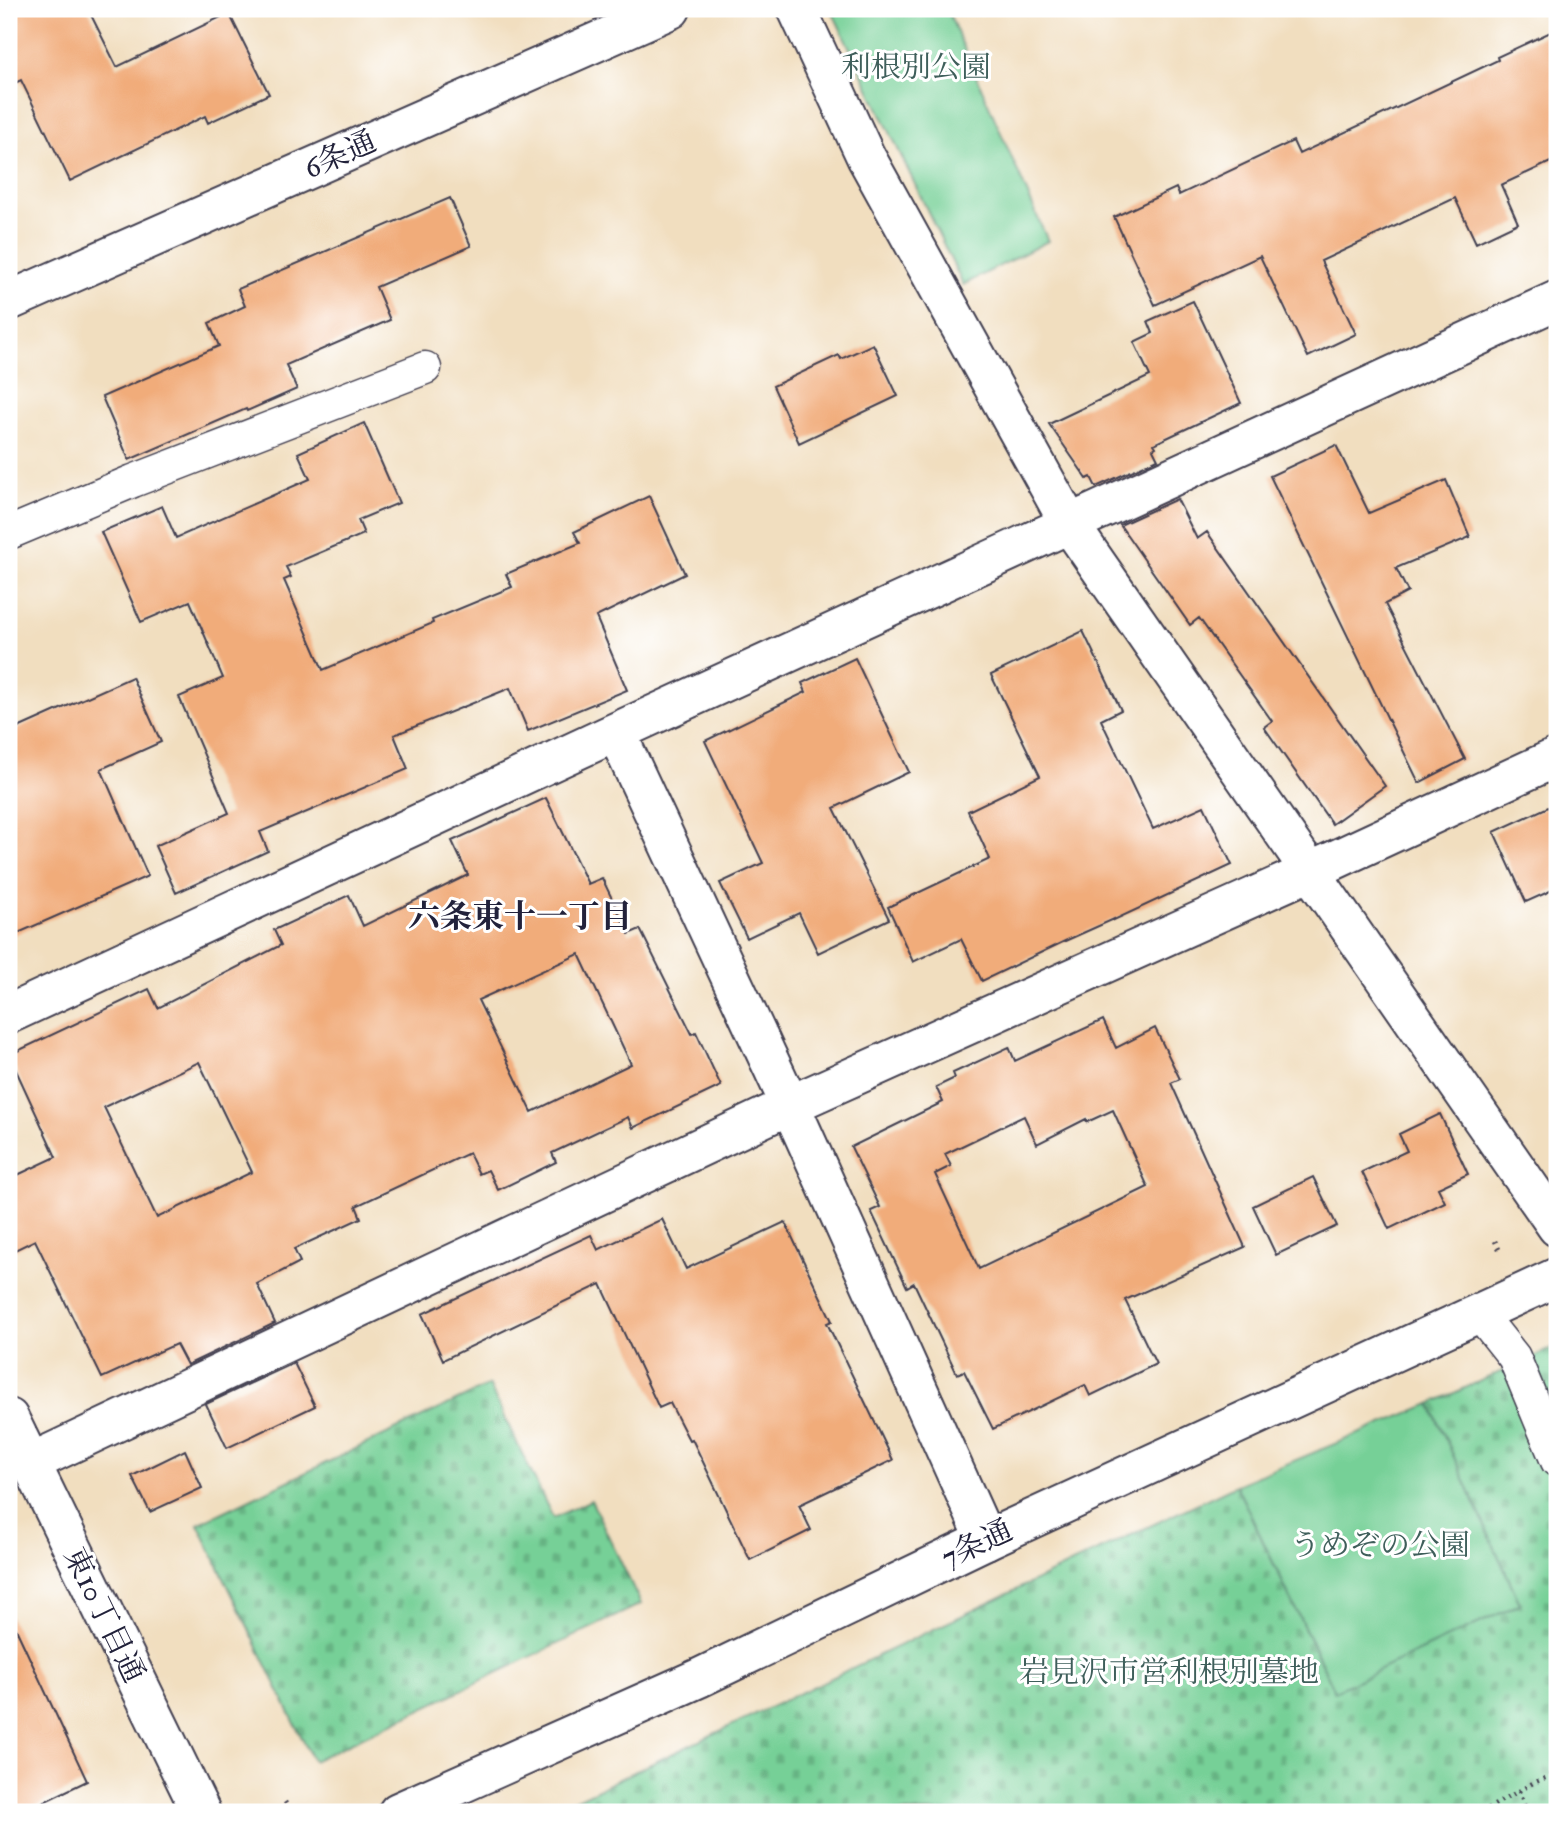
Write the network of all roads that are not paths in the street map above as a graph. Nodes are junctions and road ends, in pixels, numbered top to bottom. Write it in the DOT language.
graph roads {
  1 [pos="671,9"];
  2 [pos="797,9"];
  3 [pos="1557,300"];
  4 [pos="9,301"];
  5 [pos="425,368"];
  6 [pos="1070,525"];
  7 [pos="9,533"];
  8 [pos="616,732"];
  9 [pos="1557,757"];
  10 [pos="1311,872"];
  11 [pos="9,1014"];
  12 [pos="790,1105"];
  13 [pos="1557,1227"];
  14 [pos="1557,1277"];
  15 [pos="1479,1313"];
  16 [pos="9,1418"];
  17 [pos="1557,1461"];
  18 [pos="30,1463"];
  19 [pos="986,1540"];
  20 [pos="201,1812"];
  21 [pos="398,1812"];
  1 -- 4 [label="street, 6条通"];
  2 -- 6 [label="street"];
  3 -- 6 [label="street"];
  5 -- 7 [label="lane"];
  6 -- 8 [label="street"];
  6 -- 10 [label="street"];
  8 -- 11 [label="street"];
  8 -- 12 [label="street"];
  9 -- 10 [label="street"];
  10 -- 12 [label="street"];
  10 -- 13 [label="street"];
  12 -- 18 [label="street"];
  12 -- 19 [label="street"];
  14 -- 15 [label="street, 7条通"];
  15 -- 17 [label="lane"];
  15 -- 19 [label="street, 7条通"];
  16 -- 18 [label="street, 東10丁目通"];
  18 -- 20 [label="street, 東10丁目通"];
  19 -- 21 [label="street, 7条通"];
}
